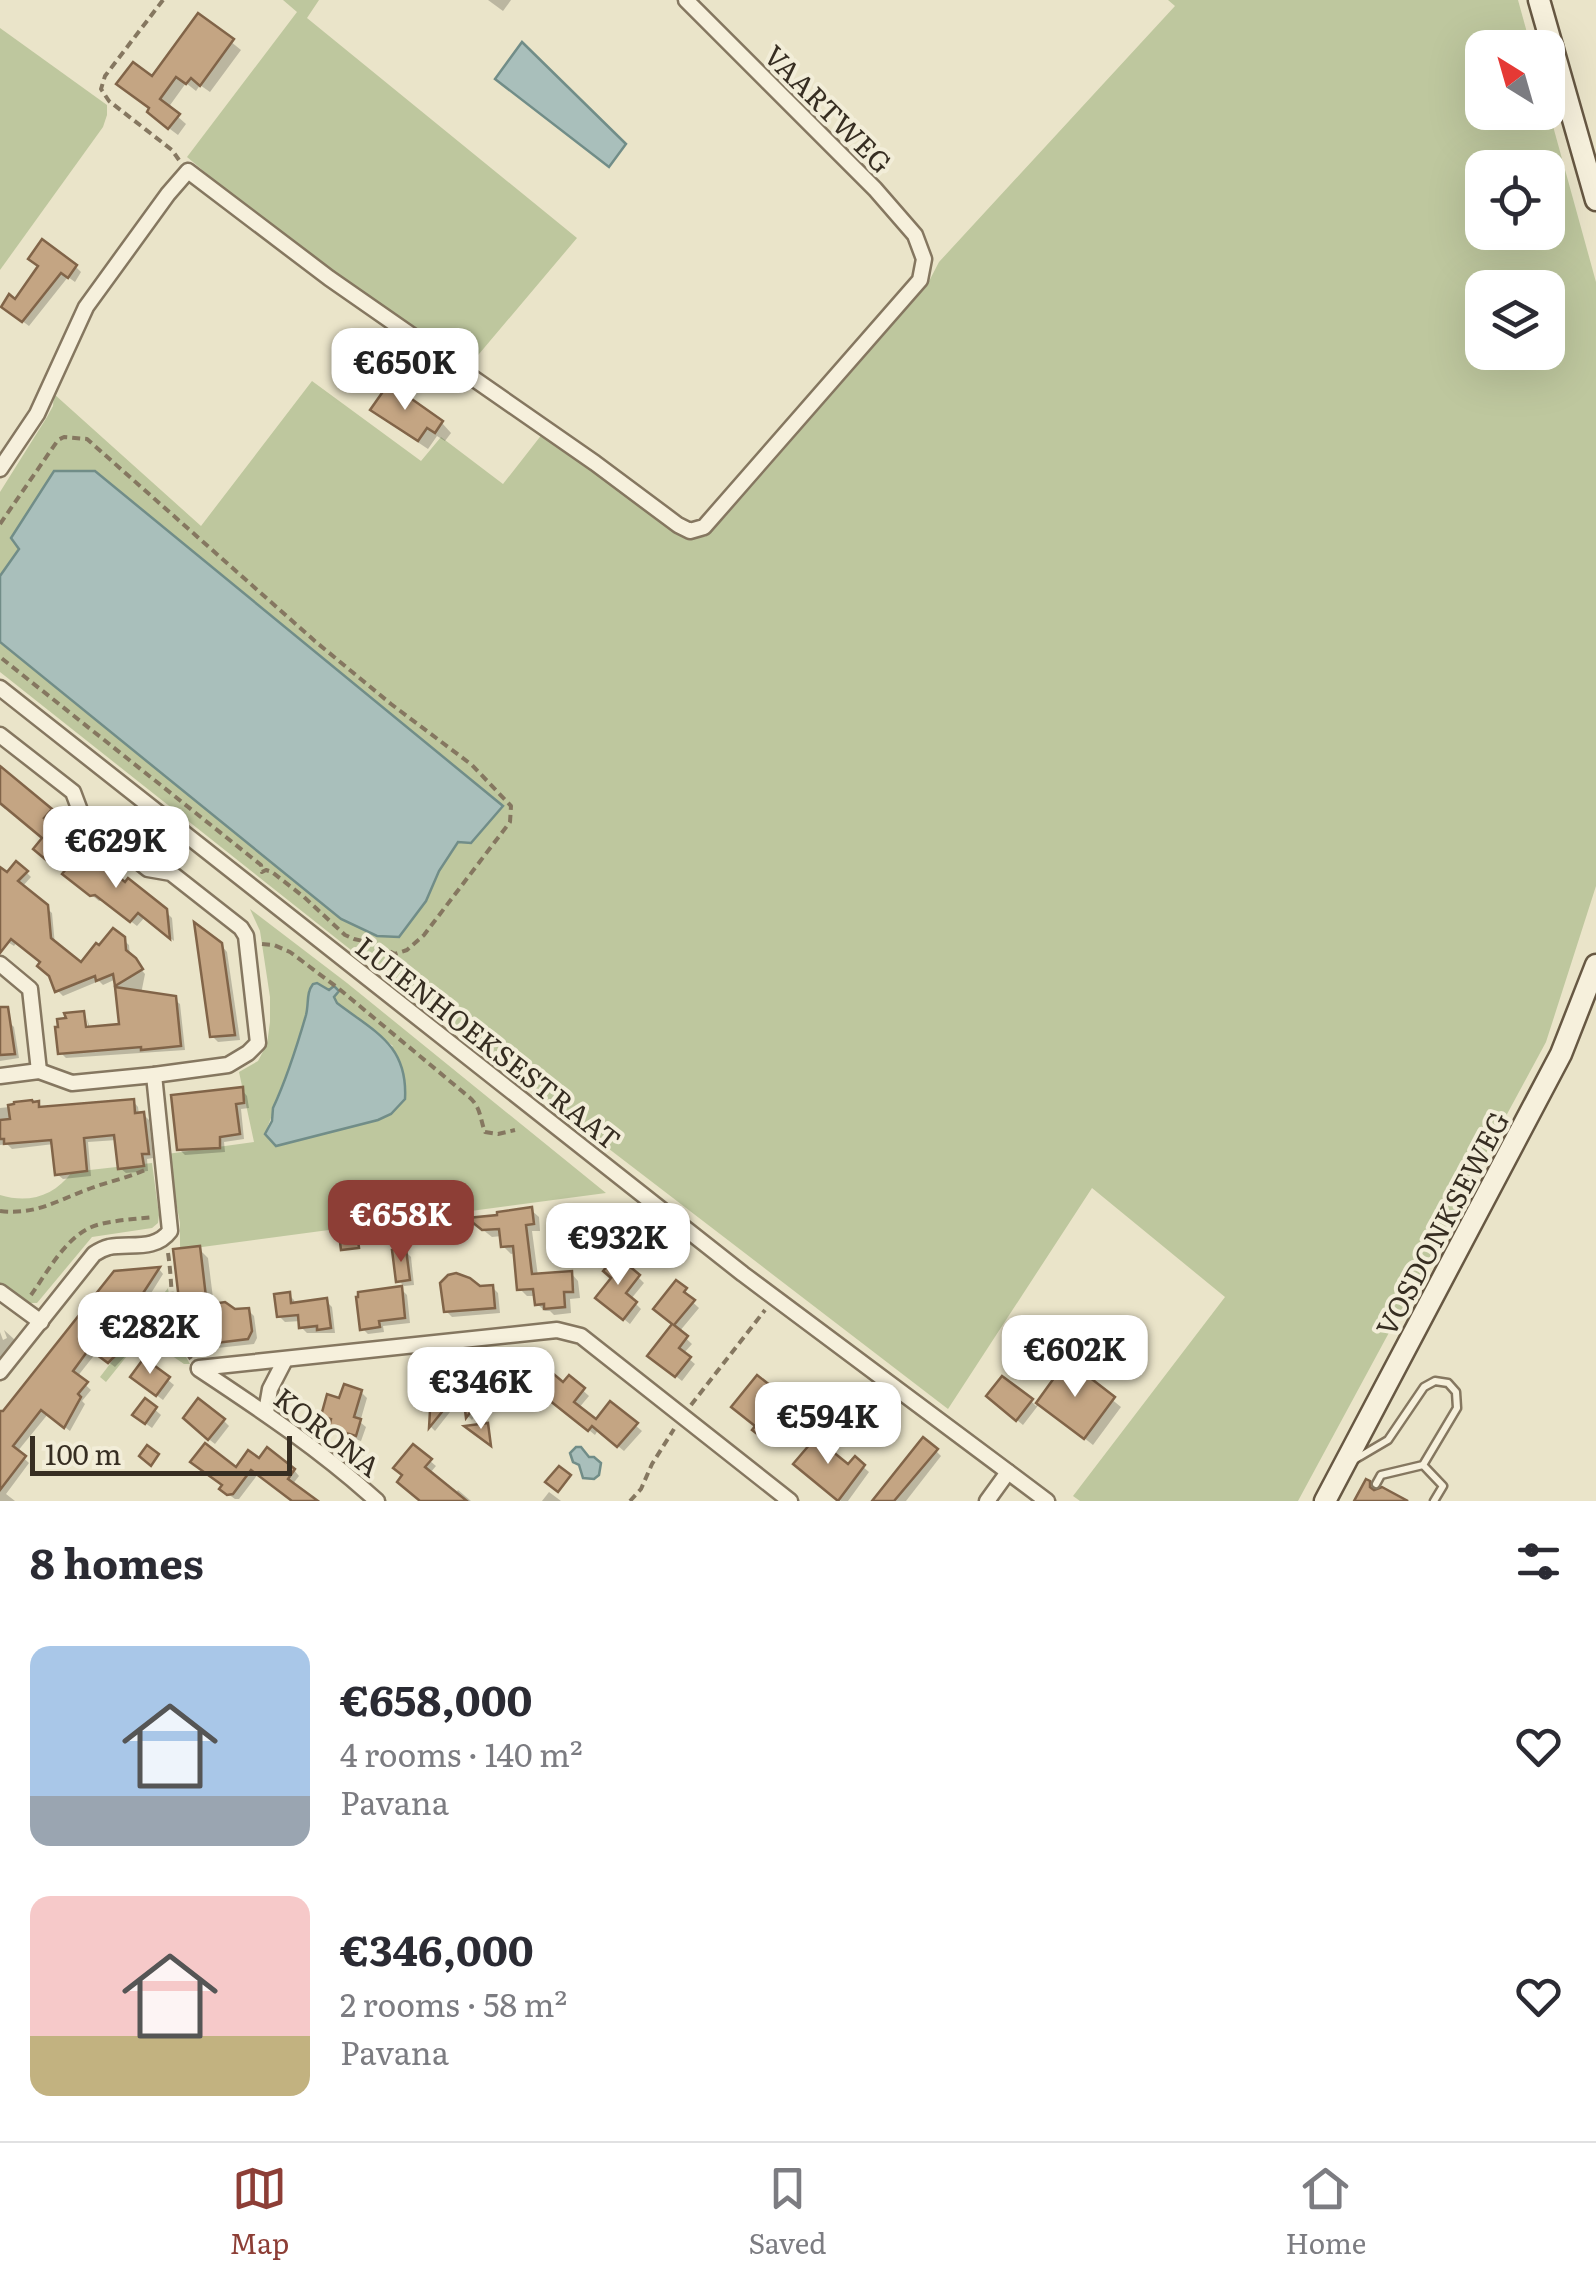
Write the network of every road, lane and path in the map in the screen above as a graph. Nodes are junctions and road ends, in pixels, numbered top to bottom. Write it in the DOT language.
graph roads {
  1 [pos="163,0"];
  2 [pos="686,0"];
  3 [pos="1539,0"];
  4 [pos="188,171"];
  5 [pos="1596,200"];
  6 [pos="0,469"];
  7 [pos="0,524"];
  8 [pos="0,657"];
  9 [pos="0,688"];
  10 [pos="0,734"];
  11 [pos="247,943"];
  12 [pos="0,964"];
  13 [pos="1596,966"];
  14 [pos="39,1071"];
  15 [pos="154,1075"];
  16 [pos="0,1076"];
  17 [pos="515,1130"];
  18 [pos="164,1166"];
  19 [pos="0,1211"];
  20 [pos="164,1238"];
  21 [pos="0,1292"];
  22 [pos="760,1316"];
  23 [pos="41,1322"];
  24 [pos="286,1360"];
  25 [pos="199,1368"];
  26 [pos="0,1372"];
  27 [pos="266,1412"];
  28 [pos="682,1416"];
  29 [pos="1422,1465"];
  30 [pos="1344,1466"];
  31 [pos="1008,1472"];
  32 [pos="1376,1484"];
  33 [pos="377,1501"];
  34 [pos="630,1501"];
  35 [pos="790,1501"];
  36 [pos="987,1501"];
  37 [pos="1047,1501"];
  38 [pos="1325,1501"];
  39 [pos="1434,1501"];
  1 -- 4 [label="path"];
  2 -- 4 [label="street, VAARTWEG"];
  3 -- 5 [label="main road"];
  4 -- 6 [label="street"];
  7 -- 8 [label="path"];
  9 -- 31 [label="street, LUIENHOEKSESTRAAT"];
  10 -- 11 [label="street"];
  11 -- 15 [label="street"];
  11 -- 17 [label="path"];
  12 -- 14 [label="street"];
  13 -- 30 [label="main road, VOSDONKSEWEG"];
  14 -- 15 [label="street"];
  14 -- 16 [label="street"];
  15 -- 18 [label="street"];
  18 -- 19 [label="path"];
  18 -- 20 [label="street"];
  20 -- 23 [label="street"];
  20 -- 25 [label="path"];
  21 -- 23 [label="street"];
  22 -- 28 [label="path"];
  23 -- 26 [label="street"];
  24 -- 25 [label="street"];
  24 -- 27 [label="street"];
  24 -- 28 [label="street"];
  25 -- 27 [label="street, KORONA"];
  27 -- 33 [label="street, KORONA"];
  28 -- 34 [label="path"];
  28 -- 35 [label="street"];
  29 -- 30 [label="lane"];
  29 -- 32 [label="lane"];
  29 -- 39 [label="lane"];
  30 -- 38 [label="main road, VOSDONKSEWEG"];
  31 -- 36 [label="street"];
  31 -- 37 [label="street, LUIENHOEKSESTRAAT"];
}
